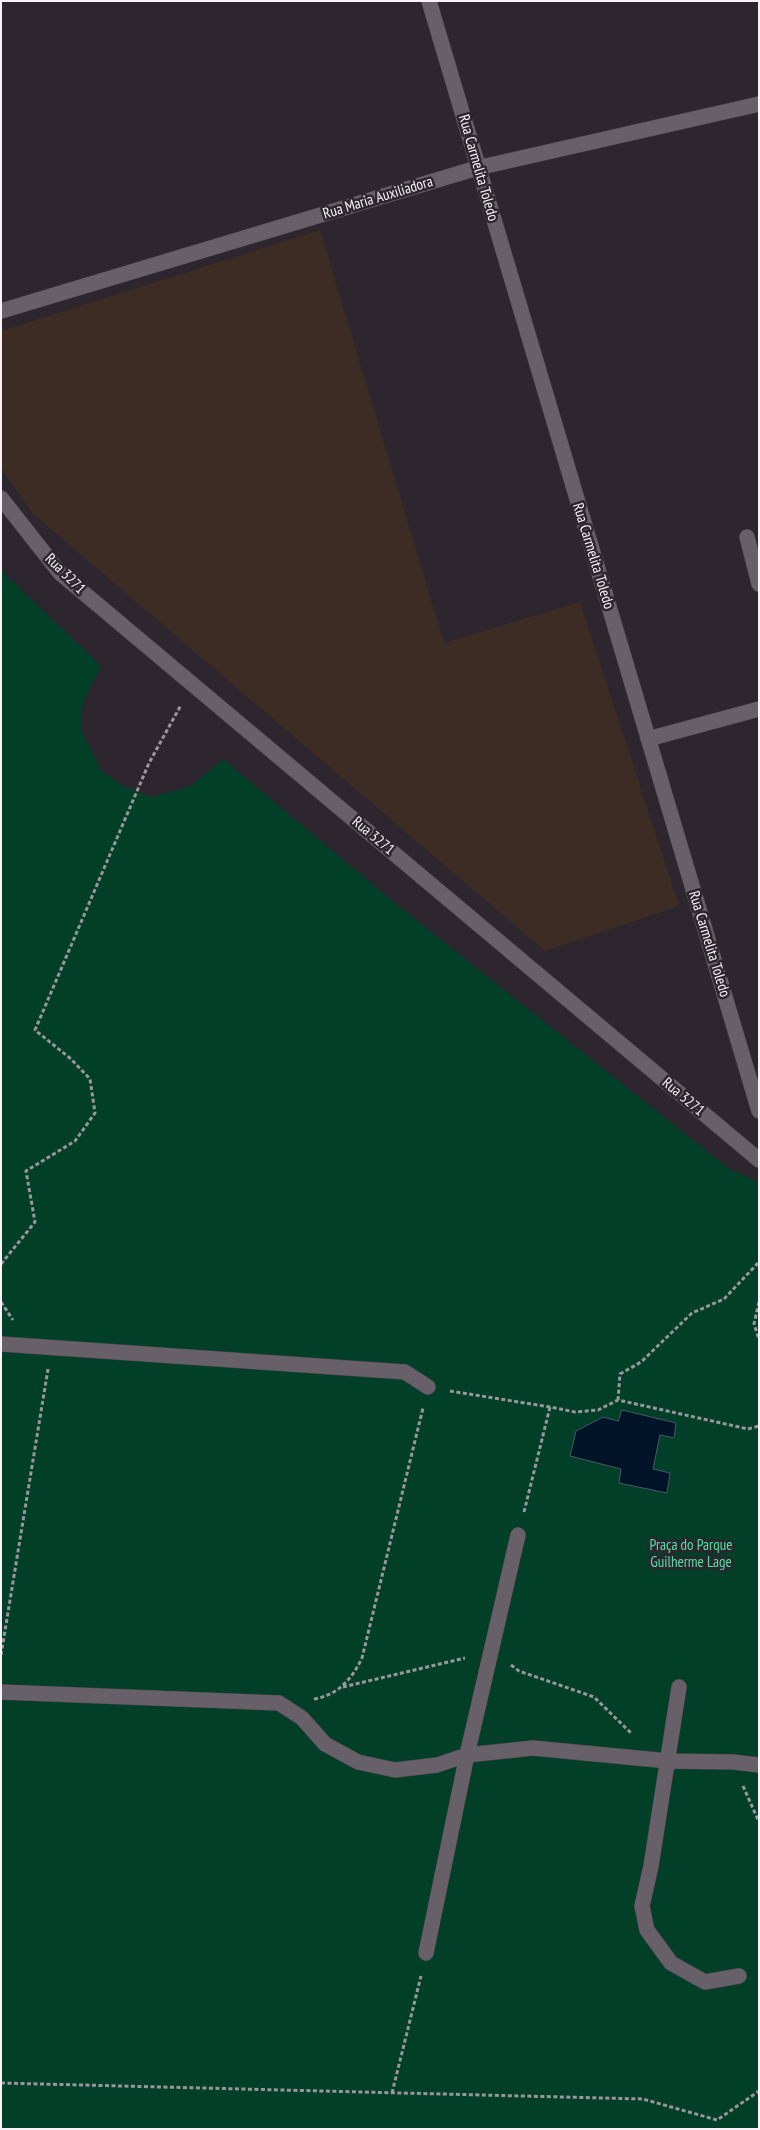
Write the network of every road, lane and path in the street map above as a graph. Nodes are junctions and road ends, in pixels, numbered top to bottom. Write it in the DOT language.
graph roads {
  1 [pos="429,1"];
  2 [pos="759,104"];
  3 [pos="477,168"];
  4 [pos="1,311"];
  5 [pos="1,498"];
  6 [pos="747,537"];
  7 [pos="759,584"];
  8 [pos="193,685"];
  9 [pos="759,709"];
  10 [pos="648,739"];
  11 [pos="759,1111"];
  12 [pos="759,1160"];
  13 [pos="759,1262"];
  14 [pos="1,1264"];
  15 [pos="759,1302"];
  16 [pos="759,1339"];
  17 [pos="1,1344"];
  18 [pos="51,1346"];
  19 [pos="428,1388"];
  20 [pos="618,1400"];
  21 [pos="550,1407"];
  22 [pos="759,1426"];
  23 [pos="518,1535"];
  24 [pos="492,1651"];
  25 [pos="1,1655"];
  26 [pos="679,1687"];
  27 [pos="342,1688"];
  28 [pos="1,1692"];
  29 [pos="279,1703"];
  30 [pos="671,1741"];
  31 [pos="467,1755"];
  32 [pos="668,1761"];
  33 [pos="732,1762"];
  34 [pos="759,1765"];
  35 [pos="759,1822"];
  36 [pos="426,1953"];
  37 [pos="739,1976"];
  38 [pos="1,2083"];
  39 [pos="759,2091"];
  40 [pos="392,2093"];
  1 -- 3 [label="street, Rua Carmelita Toledo"];
  2 -- 3 [label="street, Rua Maria Auxiliadora"];
  3 -- 4 [label="street, Rua Maria Auxiliadora"];
  3 -- 10 [label="street, Rua Carmelita Toledo"];
  5 -- 8 [label="street, Rua 3271"];
  6 -- 7 [label="street"];
  8 -- 12 [label="street, Rua 3271"];
  8 -- 14 [label="path"];
  9 -- 10 [label="street"];
  10 -- 11 [label="street, Rua Carmelita Toledo"];
  13 -- 20 [label="path"];
  15 -- 16 [label="path"];
  17 -- 18 [label="street"];
  18 -- 19 [label="street"];
  18 -- 25 [label="path"];
  19 -- 21 [label="path"];
  19 -- 27 [label="path"];
  20 -- 21 [label="path"];
  20 -- 22 [label="path"];
  21 -- 23 [label="path"];
  23 -- 24 [label="street"];
  24 -- 27 [label="path"];
  24 -- 30 [label="path"];
  24 -- 31 [label="street"];
  26 -- 30 [label="street"];
  27 -- 29 [label="path"];
  28 -- 29 [label="street"];
  29 -- 31 [label="street"];
  30 -- 32 [label="street"];
  31 -- 32 [label="street"];
  31 -- 36 [label="street"];
  32 -- 33 [label="street"];
  32 -- 37 [label="street"];
  33 -- 34 [label="street"];
  33 -- 35 [label="path"];
  36 -- 40 [label="path"];
  38 -- 40 [label="path"];
  39 -- 40 [label="path"];
}
